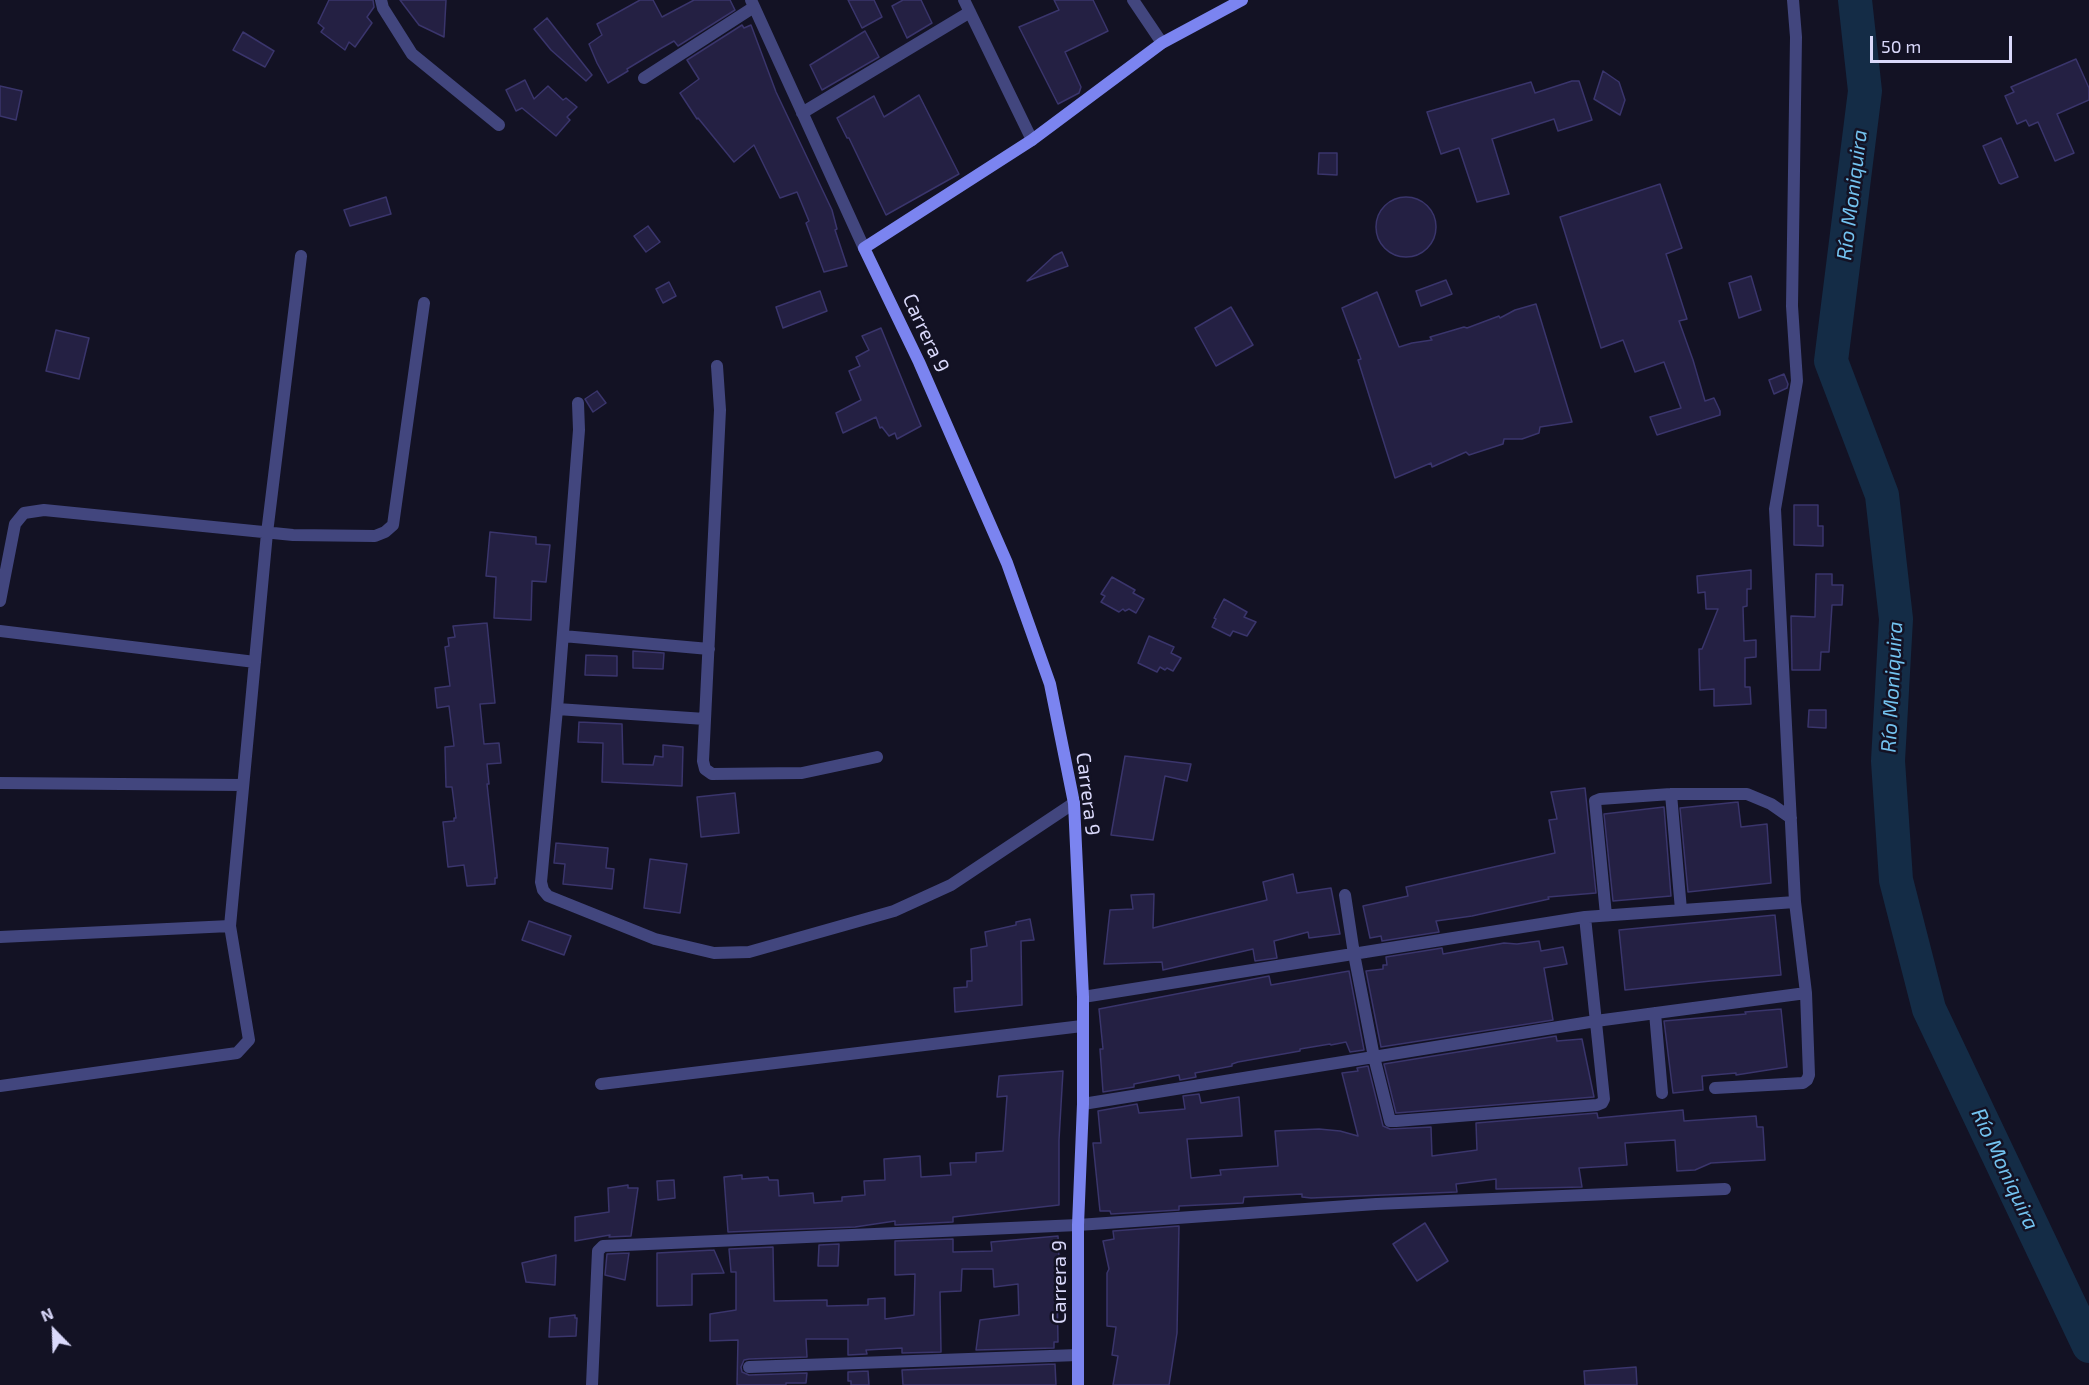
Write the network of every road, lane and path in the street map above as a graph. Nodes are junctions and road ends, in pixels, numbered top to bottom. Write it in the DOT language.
graph roads {
  1 [pos="381,0"];
  2 [pos="964,0"];
  3 [pos="1133,0"];
  4 [pos="1242,0"];
  5 [pos="1793,0"];
  6 [pos="753,4"];
  7 [pos="970,12"];
  8 [pos="1162,43"];
  9 [pos="644,78"];
  10 [pos="802,113"];
  11 [pos="499,125"];
  12 [pos="1032,140"];
  13 [pos="864,248"];
  14 [pos="301,256"];
  15 [pos="424,303"];
  16 [pos="717,366"];
  17 [pos="578,403"];
  18 [pos="267,533"];
  19 [pos="0,601"];
  20 [pos="0,631"];
  21 [pos="563,636"];
  22 [pos="709,649"];
  23 [pos="255,662"];
  24 [pos="557,709"];
  25 [pos="705,719"];
  26 [pos="877,757"];
  27 [pos="0,783"];
  28 [pos="243,785"];
  29 [pos="1671,794"];
  30 [pos="1074,803"];
  31 [pos="1791,818"];
  32 [pos="1345,895"];
  33 [pos="1795,902"];
  34 [pos="1681,910"];
  35 [pos="1606,915"];
  36 [pos="1585,917"];
  37 [pos="230,926"];
  38 [pos="0,937"];
  39 [pos="1354,954"];
  40 [pos="1806,993"];
  41 [pos="1083,997"];
  42 [pos="1655,1013"];
  43 [pos="1596,1021"];
  44 [pos="1082,1026"];
  45 [pos="1374,1057"];
  46 [pos="601,1084"];
  47 [pos="0,1086"];
  48 [pos="1715,1088"];
  49 [pos="1662,1093"];
  50 [pos="1083,1104"];
  51 [pos="1725,1189"];
  52 [pos="1078,1225"];
  53 [pos="1078,1355"];
  54 [pos="749,1367"];
  55 [pos="592,1385"];
  56 [pos="1078,1385"];
  1 -- 11 [label="street"];
  2 -- 7 [label="street"];
  3 -- 8 [label="street"];
  4 -- 8 [label="main road"];
  5 -- 31 [label="street"];
  6 -- 9 [label="street"];
  6 -- 10 [label="street"];
  7 -- 10 [label="street"];
  7 -- 12 [label="street"];
  8 -- 12 [label="main road"];
  10 -- 13 [label="street"];
  12 -- 13 [label="main road"];
  13 -- 30 [label="main road, Carrera 9"];
  14 -- 18 [label="street"];
  15 -- 18 [label="street"];
  16 -- 22 [label="street"];
  17 -- 21 [label="street"];
  18 -- 19 [label="street"];
  18 -- 23 [label="street"];
  20 -- 23 [label="street"];
  21 -- 22 [label="street"];
  21 -- 24 [label="street"];
  22 -- 25 [label="street"];
  23 -- 28 [label="street"];
  24 -- 25 [label="street"];
  24 -- 30 [label="street"];
  25 -- 26 [label="street"];
  27 -- 28 [label="street"];
  28 -- 37 [label="street"];
  29 -- 31 [label="street"];
  29 -- 34 [label="street"];
  29 -- 35 [label="street"];
  30 -- 41 [label="main road, Carrera 9"];
  31 -- 33 [label="street"];
  32 -- 39 [label="street"];
  33 -- 34 [label="street"];
  33 -- 40 [label="street"];
  34 -- 35 [label="street"];
  35 -- 36 [label="street"];
  36 -- 39 [label="street"];
  36 -- 43 [label="street"];
  37 -- 38 [label="street"];
  37 -- 47 [label="street"];
  39 -- 41 [label="street"];
  39 -- 45 [label="street"];
  40 -- 42 [label="street"];
  40 -- 48 [label="street"];
  41 -- 44 [label="main road, Carrera 9"];
  42 -- 43 [label="street"];
  42 -- 49 [label="street"];
  43 -- 45 [label="street"];
  43 -- 45 [label="street"];
  44 -- 46 [label="street"];
  44 -- 50 [label="main road, Carrera 9"];
  45 -- 50 [label="street"];
  50 -- 52 [label="main road, Carrera 9"];
  51 -- 52 [label="street"];
  52 -- 53 [label="main road, Carrera 9"];
  52 -- 55 [label="street"];
  53 -- 54 [label="street"];
  53 -- 56 [label="main road, Carrera 9"];
}
